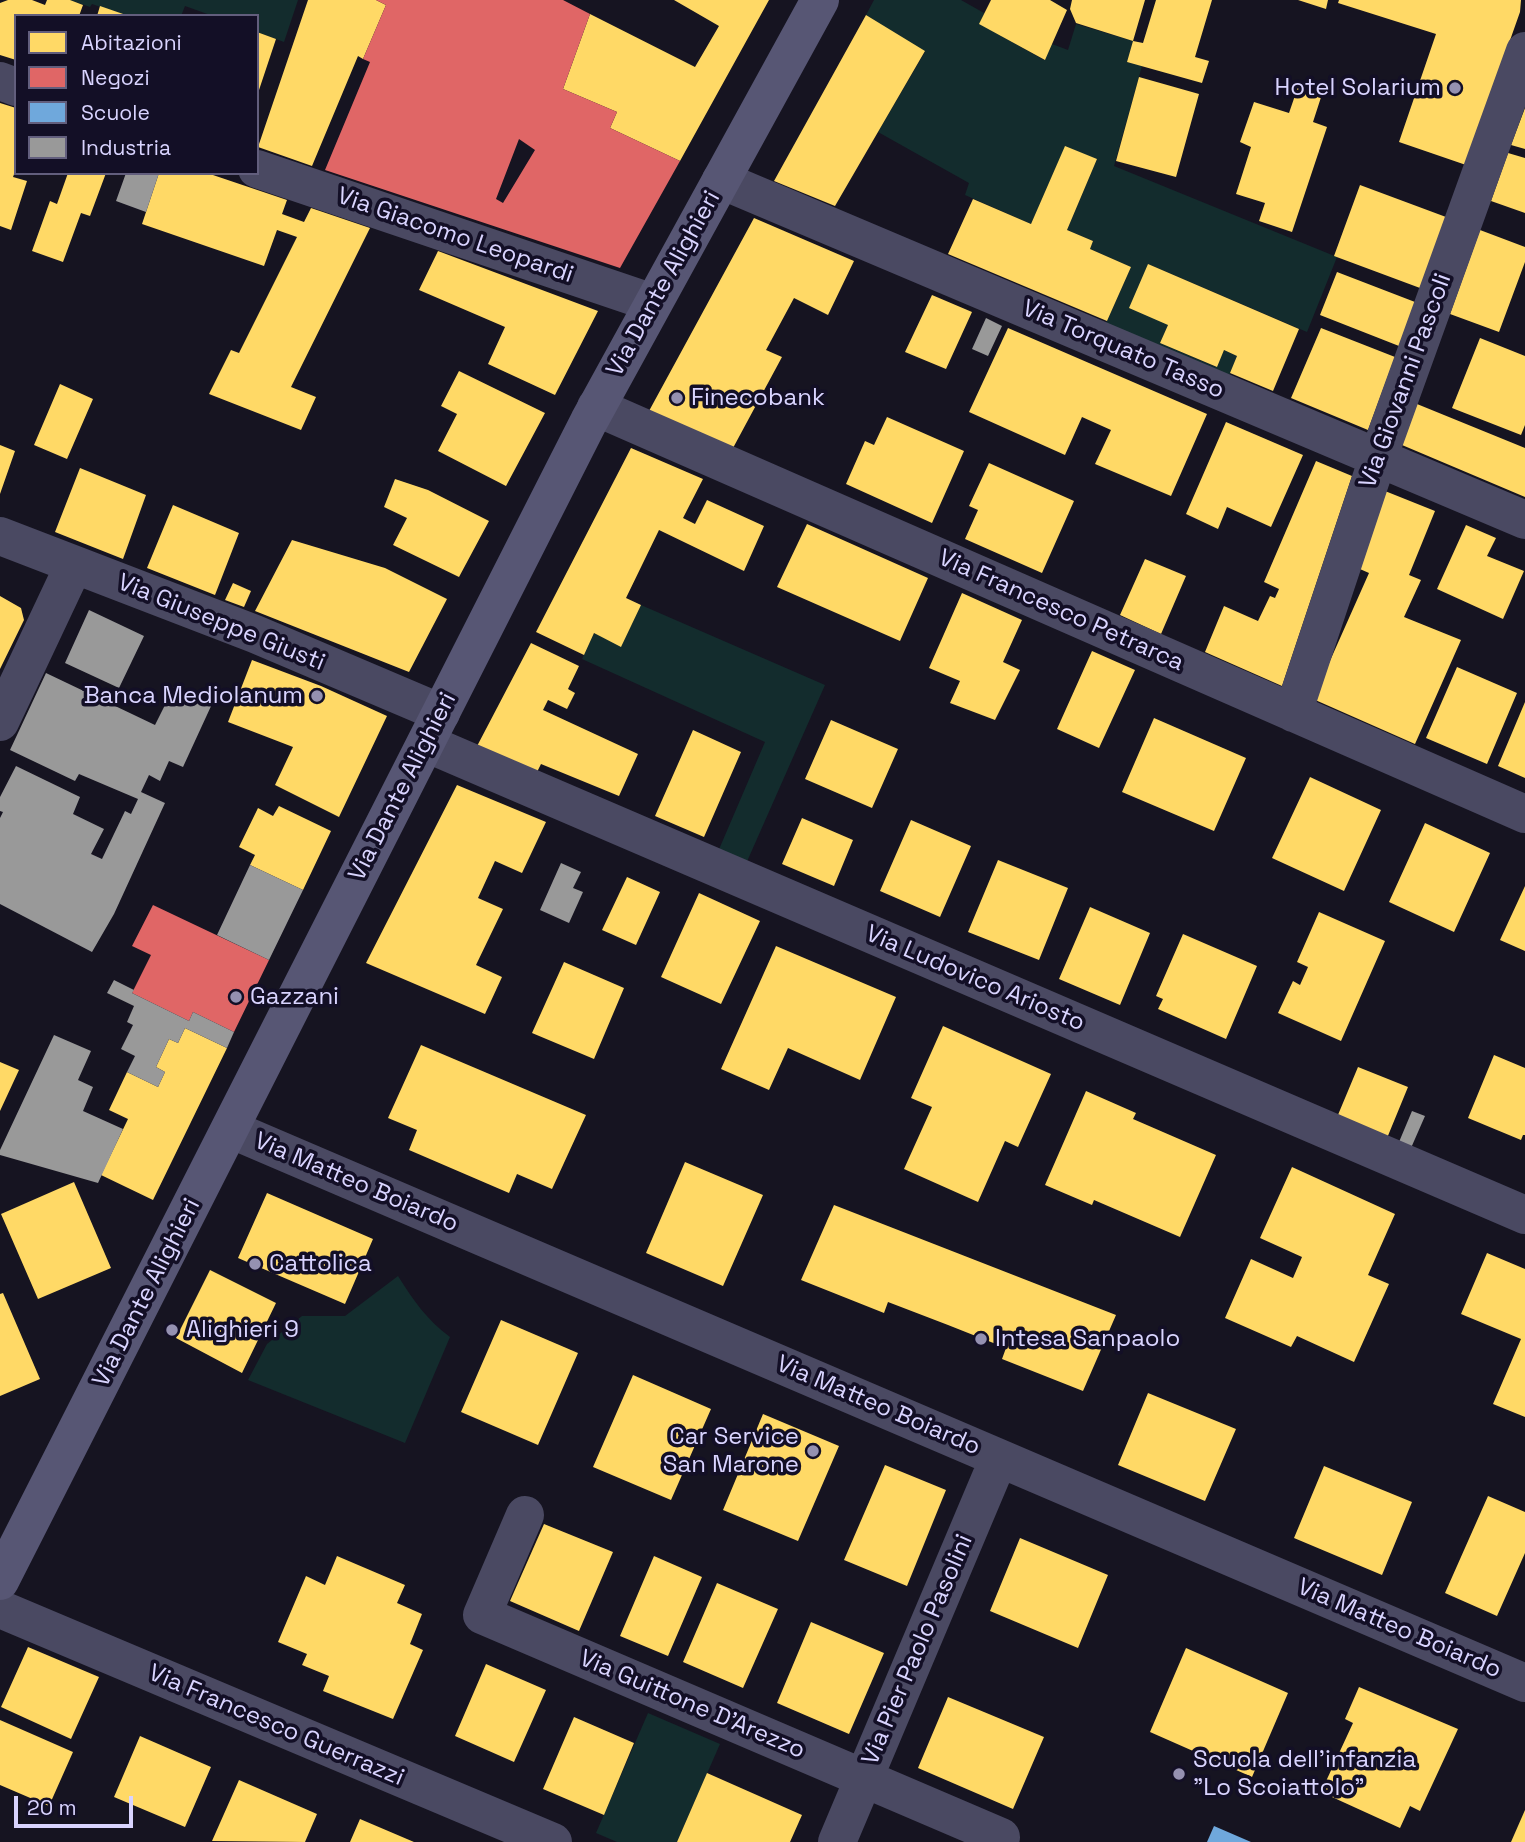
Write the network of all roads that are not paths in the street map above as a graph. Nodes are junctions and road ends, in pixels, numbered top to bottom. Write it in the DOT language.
graph roads {
  1 [pos="820,0"];
  2 [pos="1525,51"];
  3 [pos="259,170"];
  4 [pos="721,180"];
  5 [pos="653,303"];
  6 [pos="596,407"];
  7 [pos="1378,458"];
  8 [pos="1525,520"];
  9 [pos="0,536"];
  10 [pos="74,565"];
  11 [pos="1293,713"];
  12 [pos="0,722"];
  13 [pos="433,728"];
  14 [pos="1525,814"];
  15 [pos="230,1129"];
  16 [pos="1525,1215"];
  17 [pos="999,1458"];
  18 [pos="525,1515"];
  19 [pos="0,1581"];
  20 [pos="0,1609"];
  21 [pos="1523,1677"];
  22 [pos="864,1779"];
  23 [pos="1001,1838"];
  24 [pos="553,1842"];
  25 [pos="837,1842"];
  1 -- 4 [label="main road, Via Dante Alighieri"];
  2 -- 7 [label="street, Via Giovanni Pascoli"];
  3 -- 5 [label="street, Via Giacomo Leopardi"];
  4 -- 5 [label="main road, Via Dante Alighieri"];
  4 -- 7 [label="street, Via Torquato Tasso"];
  5 -- 6 [label="main road, Via Dante Alighieri"];
  6 -- 11 [label="street, Via Francesco Petrarca"];
  6 -- 13 [label="main road, Via Dante Alighieri"];
  7 -- 8 [label="street, Via Torquato Tasso"];
  7 -- 11 [label="street, Via Giovanni Pascoli"];
  9 -- 10 [label="street, Via Giuseppe Giusti"];
  10 -- 12 [label="street"];
  10 -- 13 [label="street, Via Giuseppe Giusti"];
  11 -- 14 [label="street, Via Francesco Petrarca"];
  13 -- 15 [label="main road, Via Dante Alighieri"];
  13 -- 16 [label="street, Via Ludovico Ariosto"];
  15 -- 17 [label="street, Via Matteo Boiardo"];
  15 -- 19 [label="main road, Via Dante Alighieri"];
  17 -- 21 [label="street, Via Matteo Boiardo"];
  17 -- 22 [label="street, Via Pier Paolo Pasolini"];
  18 -- 22 [label="street, Via Guittone D'Arezzo"];
  20 -- 24 [label="street, Via Francesco Guerrazzi"];
  22 -- 23 [label="street, Via Guittone D'Arezzo"];
  22 -- 25 [label="street, Via Pier Paolo Pasolini"];
}
